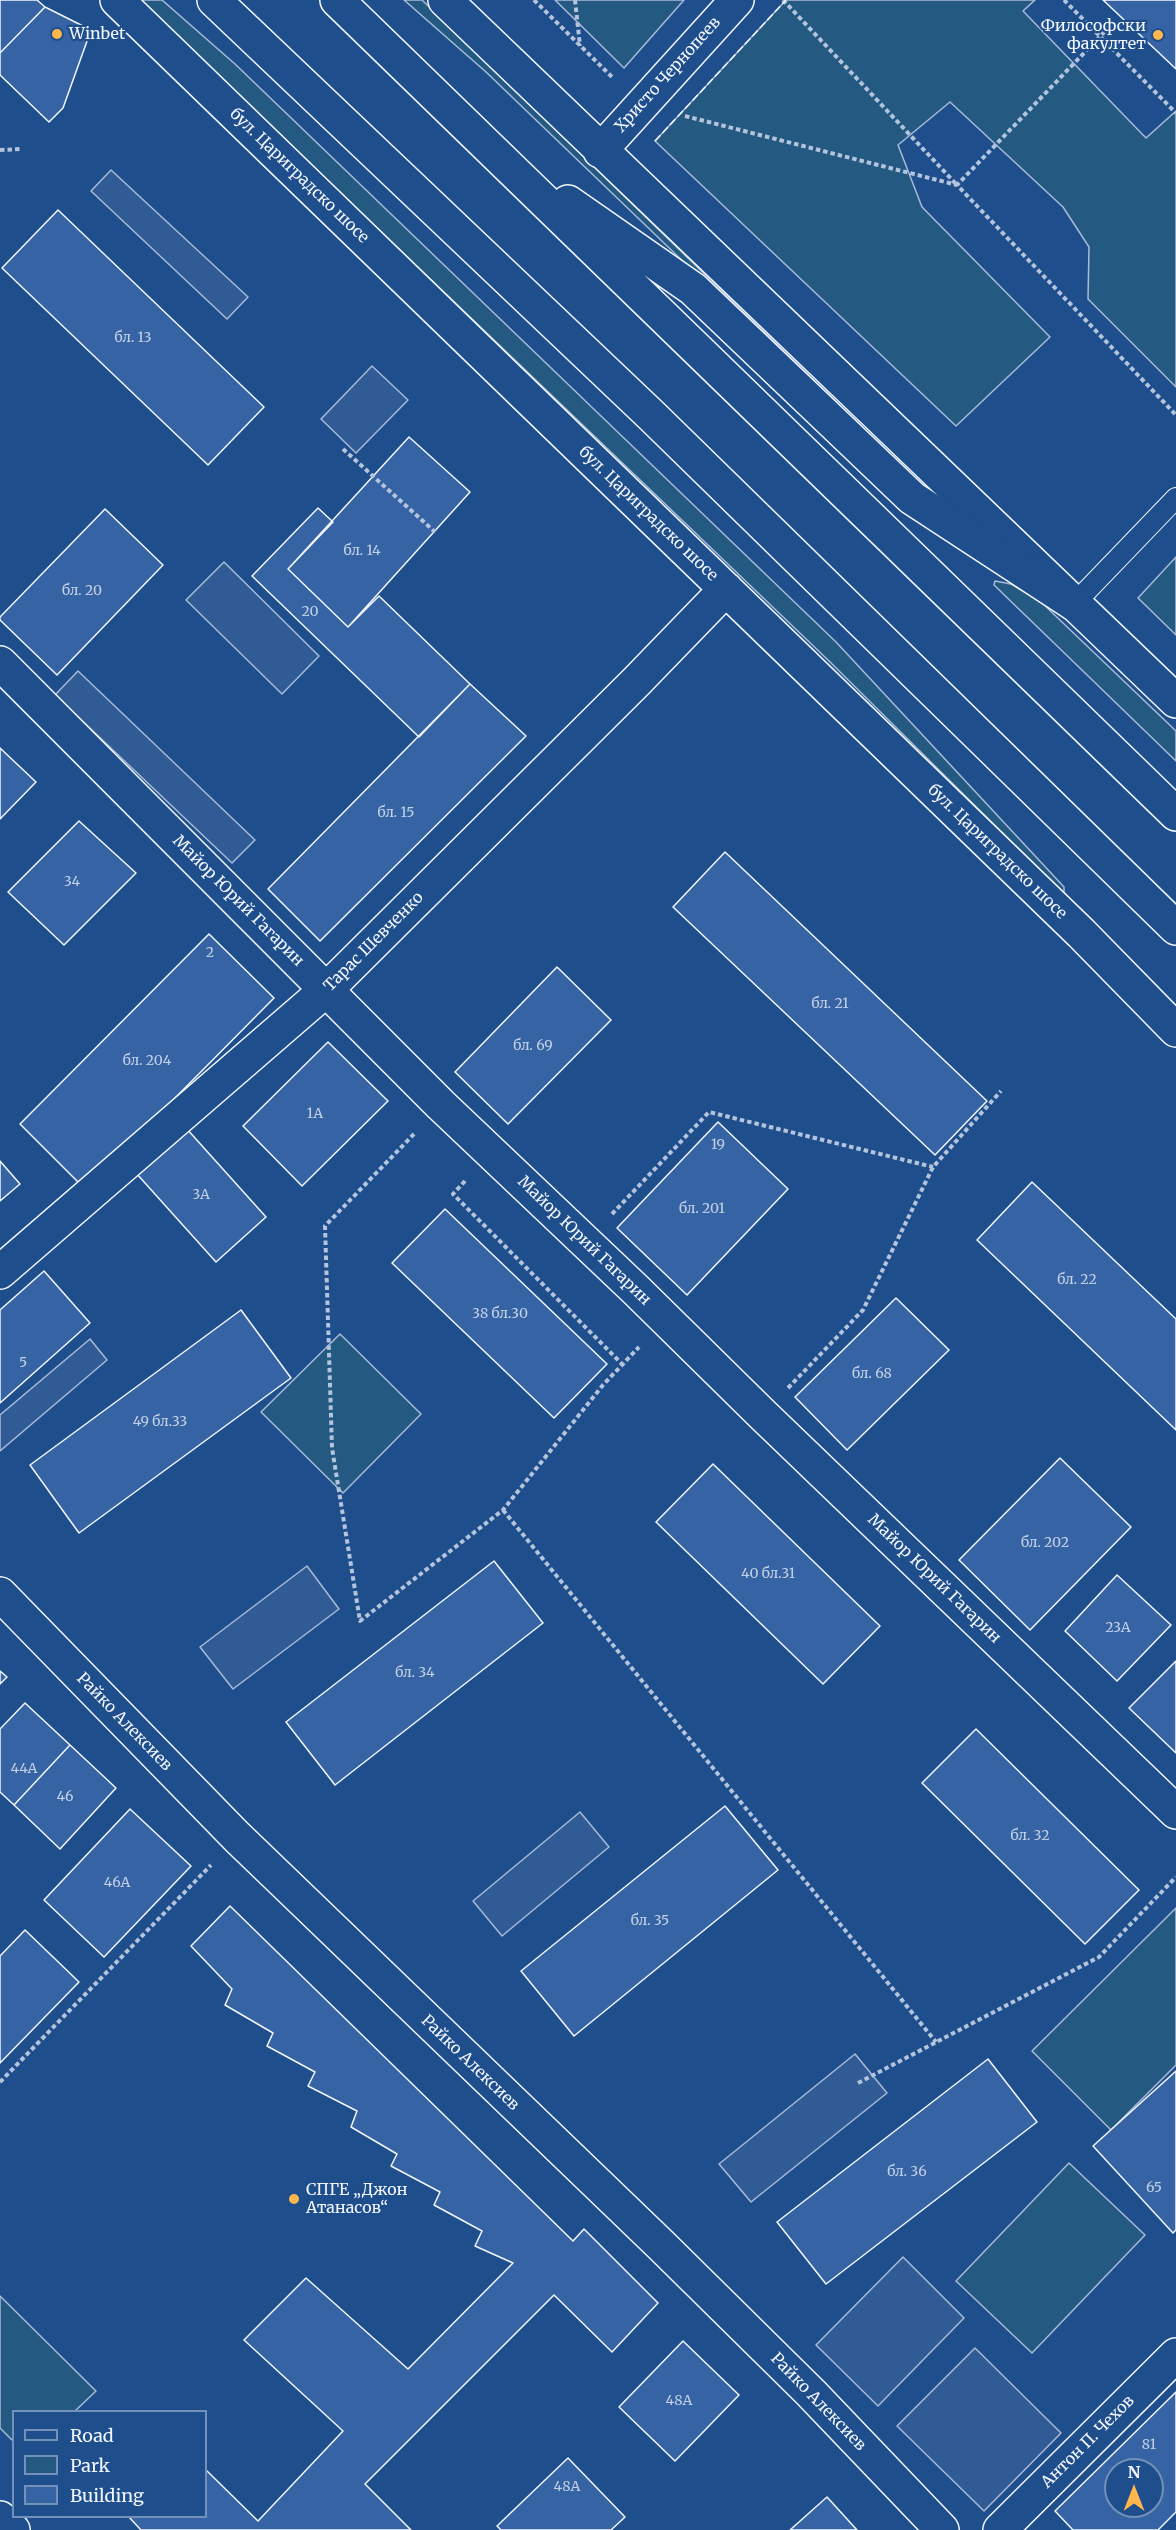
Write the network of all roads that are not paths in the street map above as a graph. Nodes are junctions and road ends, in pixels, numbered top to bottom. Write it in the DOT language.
graph roads {
  1 [pos="117,0"];
  2 [pos="214,0"];
  3 [pos="337,0"];
  4 [pos="445,0"];
  5 [pos="737,0"];
  6 [pos="487,146"];
  7 [pos="600,151"];
  8 [pos="1176,498"];
  9 [pos="726,589"];
  10 [pos="1074,604"];
  11 [pos="0,663"];
  12 [pos="1176,701"];
  13 [pos="1176,814"];
  14 [pos="1176,928"];
  15 [pos="326,990"];
  16 [pos="1176,1030"];
  17 [pos="0,1272"];
  18 [pos="0,1594"];
  19 [pos="1176,1812"];
  20 [pos="1176,2355"];
  21 [pos="0,2518"];
  22 [pos="13,2530"];
  23 [pos="942,2530"];
  24 [pos="1000,2530"];
  1 -- 9 [label="main road, бул. Цариградско шосе"];
  2 -- 14 [label="main road"];
  3 -- 6 [label="main road"];
  4 -- 7 [label="main road"];
  5 -- 7 [label="main road, Христо Чернопеев"];
  6 -- 10 [label="main road"];
  6 -- 13 [label="main road"];
  7 -- 10 [label="main road"];
  8 -- 10 [label="lane"];
  9 -- 15 [label="main road, Тарас Шевченко"];
  9 -- 16 [label="main road, бул. Цариградско шосе"];
  10 -- 12 [label="main road"];
  11 -- 15 [label="main road, Майор Юрий Гагарин"];
  15 -- 17 [label="main road, Тарас Шевченко"];
  15 -- 19 [label="main road, Майор Юрий Гагарин"];
  18 -- 23 [label="main road, Райко Алексиев"];
  20 -- 24 [label="main road, Антон П. Чехов"];
  21 -- 22 [label="main road"];
}
